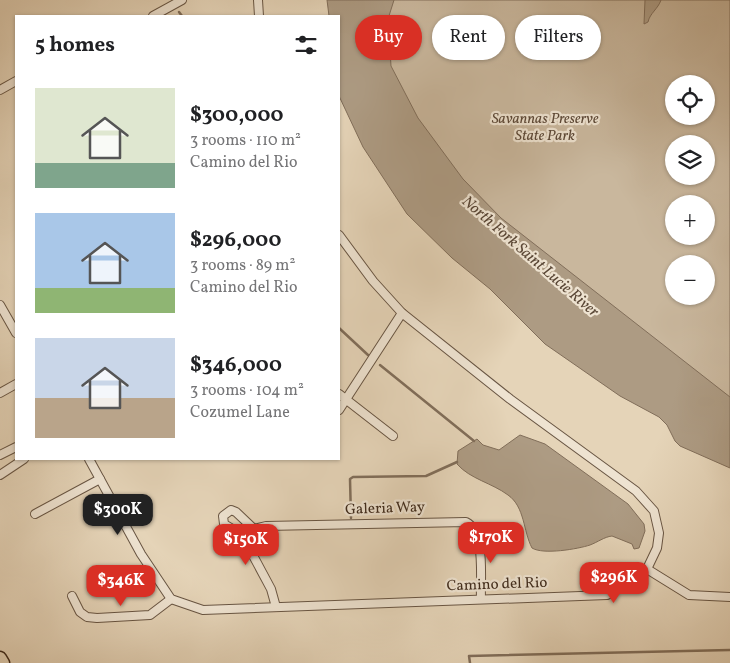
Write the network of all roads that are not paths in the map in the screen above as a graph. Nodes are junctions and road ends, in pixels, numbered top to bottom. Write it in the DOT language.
graph roads {
  1 [pos="182,0"];
  2 [pos="258,0"];
  3 [pos="154,15"];
  4 [pos="259,15"];
  5 [pos="15,82"];
  6 [pos="0,90"];
  7 [pos="340,235"];
  8 [pos="0,305"];
  9 [pos="402,313"];
  10 [pos="15,331"];
  11 [pos="15,385"];
  12 [pos="0,393"];
  13 [pos="340,395"];
  14 [pos="345,401"];
  15 [pos="340,408"];
  16 [pos="393,436"];
  17 [pos="15,448"];
  18 [pos="0,455"];
  19 [pos="22,460"];
  20 [pos="90,460"];
  21 [pos="0,475"];
  22 [pos="100,479"];
  23 [pos="35,514"];
  24 [pos="254,529"];
  25 [pos="249,539"];
  26 [pos="647,569"];
  27 [pos="72,596"];
  28 [pos="730,597"];
  29 [pos="171,599"];
  30 [pos="481,599"];
  31 [pos="276,607"];
  32 [pos="0,658"];
  33 [pos="3,663"];
  1 -- 3 [label="street"];
  2 -- 4 [label="street"];
  5 -- 6 [label="street"];
  7 -- 9 [label="street, Camino del Rio"];
  8 -- 10 [label="street"];
  9 -- 14 [label="street"];
  9 -- 26 [label="street, Camino del Rio"];
  11 -- 12 [label="street"];
  13 -- 14 [label="street"];
  14 -- 15 [label="street"];
  14 -- 16 [label="street"];
  17 -- 18 [label="street"];
  19 -- 21 [label="street"];
  20 -- 22 [label="street"];
  22 -- 23 [label="street"];
  22 -- 29 [label="street"];
  24 -- 25 [label="street"];
  24 -- 25 [label="street"];
  24 -- 30 [label="street, Galeria Way"];
  25 -- 31 [label="street"];
  26 -- 28 [label="street"];
  26 -- 30 [label="street, Camino del Rio"];
  27 -- 29 [label="street"];
  29 -- 31 [label="street, Camino del Rio"];
  30 -- 31 [label="street, Camino del Rio"];
  32 -- 33 [label="main road"];
}
